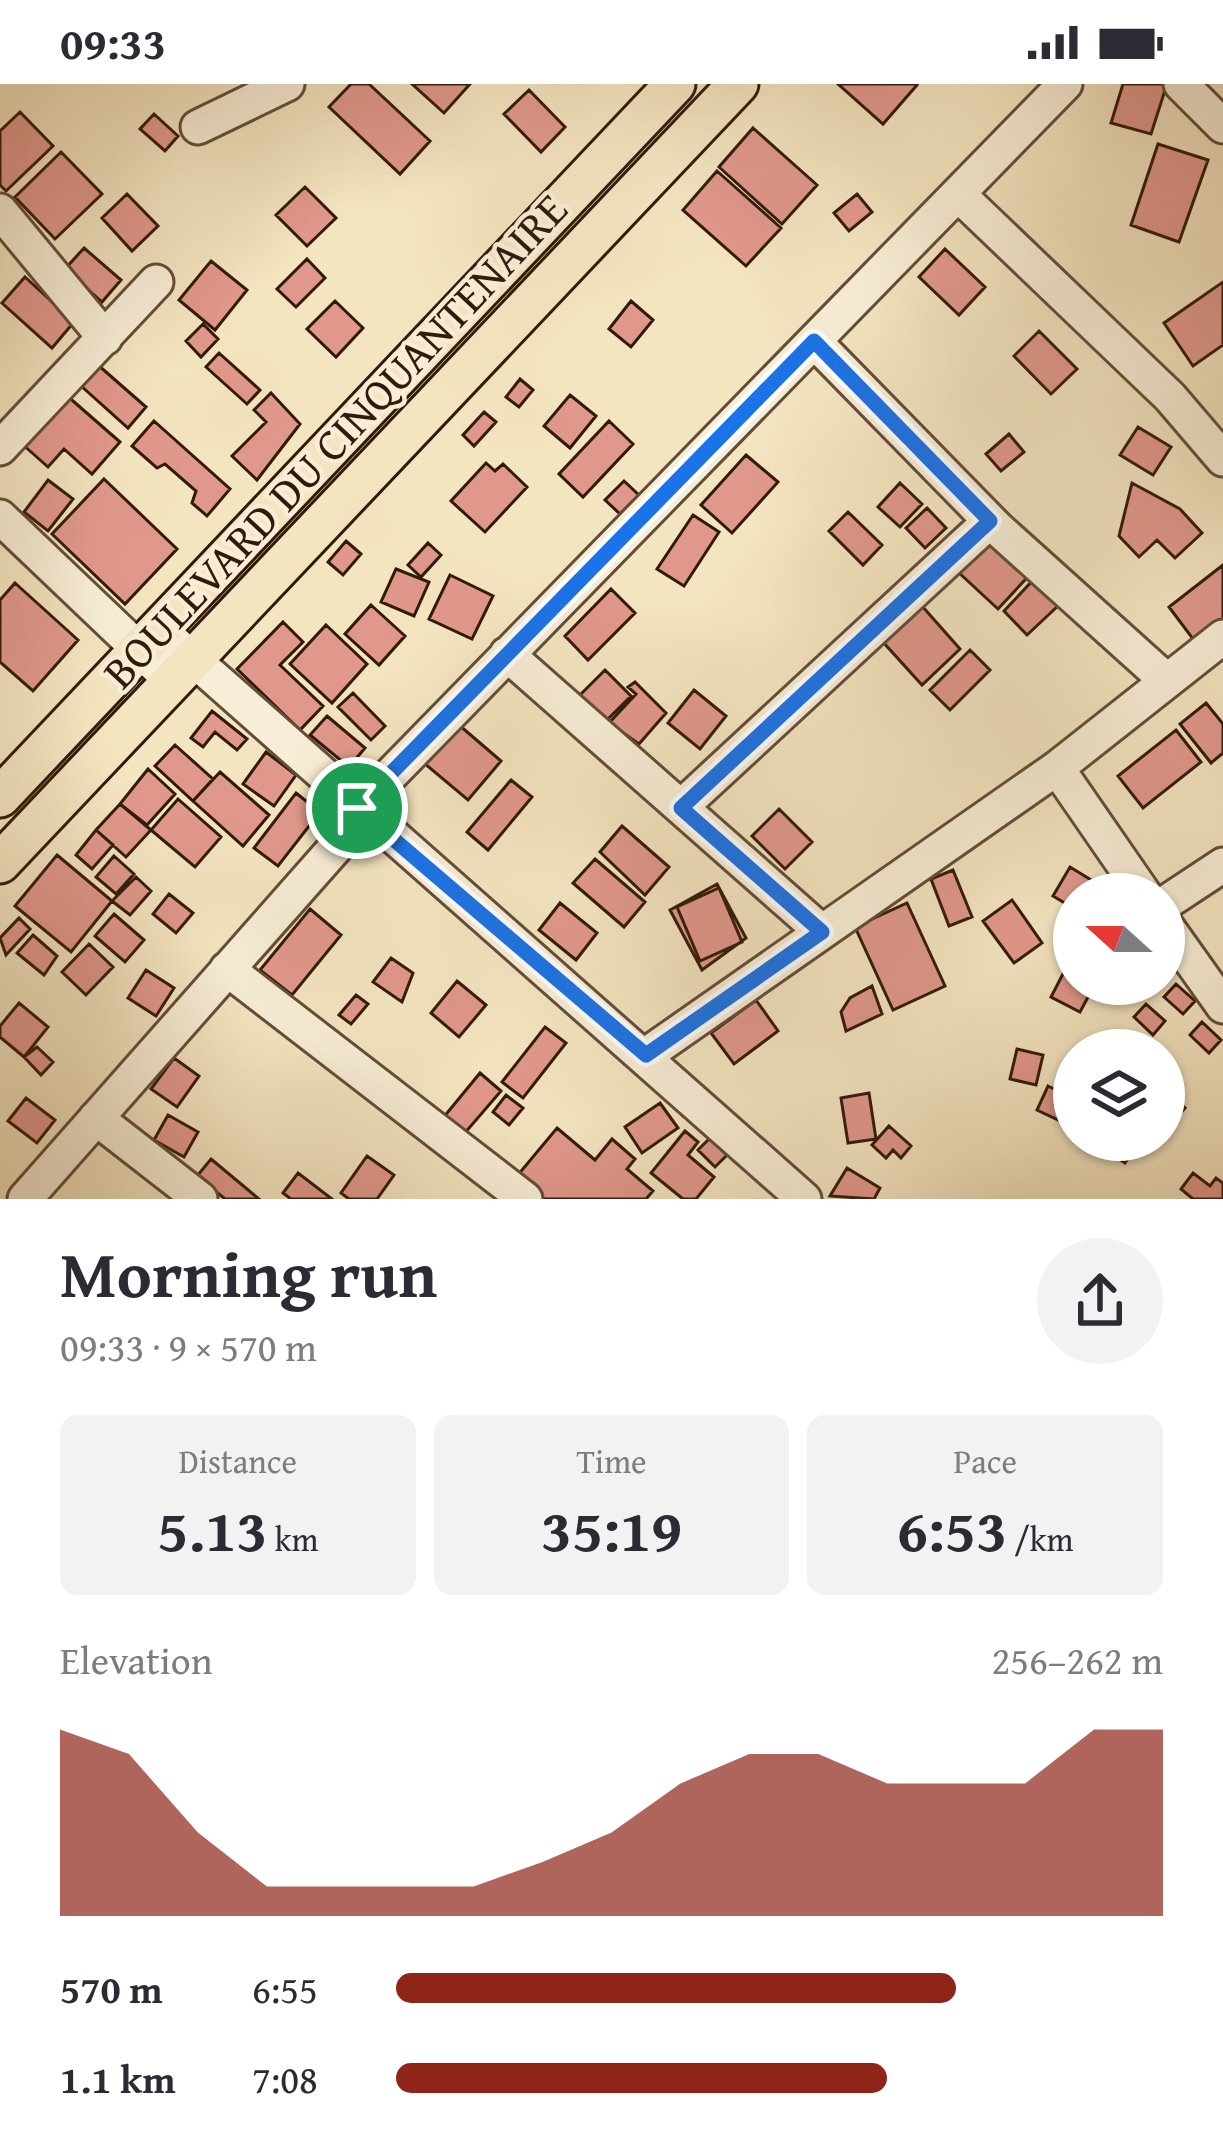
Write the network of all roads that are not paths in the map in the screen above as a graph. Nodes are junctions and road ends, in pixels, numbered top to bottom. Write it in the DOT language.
graph roads {
  1 [pos="287,84"];
  2 [pos="675,84"];
  3 [pos="738,84"];
  4 [pos="1065,84"];
  5 [pos="1181,84"];
  6 [pos="1223,126"];
  7 [pos="198,127"];
  8 [pos="958,194"];
  9 [pos="0,212"];
  10 [pos="156,282"];
  11 [pos="106,338"];
  12 [pos="814,341"];
  13 [pos="0,448"];
  14 [pos="1223,458"];
  15 [pos="0,518"];
  16 [pos="990,521"];
  17 [pos="1223,638"];
  18 [pos="150,639"];
  19 [pos="507,654"];
  20 [pos="182,670"];
  21 [pos="1167,681"];
  22 [pos="1057,768"];
  23 [pos="0,797"];
  24 [pos="681,808"];
  25 [pos="361,811"];
  26 [pos="0,863"];
  27 [pos="1223,865"];
  28 [pos="1130,873"];
  29 [pos="1185,890"];
  30 [pos="822,932"];
  31 [pos="1185,953"];
  32 [pos="227,969"];
  33 [pos="1223,1006"];
  34 [pos="646,1055"];
  35 [pos="96,1118"];
  36 [pos="25,1199"];
  37 [pos="200,1199"];
  38 [pos="525,1199"];
  39 [pos="804,1199"];
  1 -- 7 [label="street"];
  2 -- 18 [label="main road, BOULEVARD DU CINQUANTENAIRE"];
  3 -- 20 [label="main road, BOULEVARD DU CINQUANTENAIRE"];
  4 -- 8 [label="street"];
  5 -- 6 [label="street"];
  8 -- 12 [label="street"];
  8 -- 14 [label="street"];
  9 -- 11 [label="street"];
  10 -- 11 [label="street"];
  11 -- 13 [label="street"];
  12 -- 16 [label="street"];
  12 -- 19 [label="street"];
  15 -- 18 [label="street"];
  16 -- 21 [label="street"];
  16 -- 24 [label="street"];
  17 -- 21 [label="street"];
  18 -- 20 [label="street"];
  18 -- 23 [label="main road, BOULEVARD DU CINQUANTENAIRE"];
  19 -- 24 [label="street"];
  19 -- 25 [label="street"];
  20 -- 25 [label="street"];
  20 -- 26 [label="main road, BOULEVARD DU CINQUANTENAIRE"];
  21 -- 22 [label="street"];
  22 -- 28 [label="street"];
  22 -- 30 [label="street"];
  24 -- 30 [label="street"];
  25 -- 32 [label="street"];
  25 -- 34 [label="street"];
  27 -- 29 [label="street"];
  30 -- 34 [label="street"];
  31 -- 33 [label="street"];
  32 -- 35 [label="street"];
  32 -- 38 [label="street"];
  34 -- 39 [label="street"];
  35 -- 36 [label="street"];
  35 -- 37 [label="street"];
}
